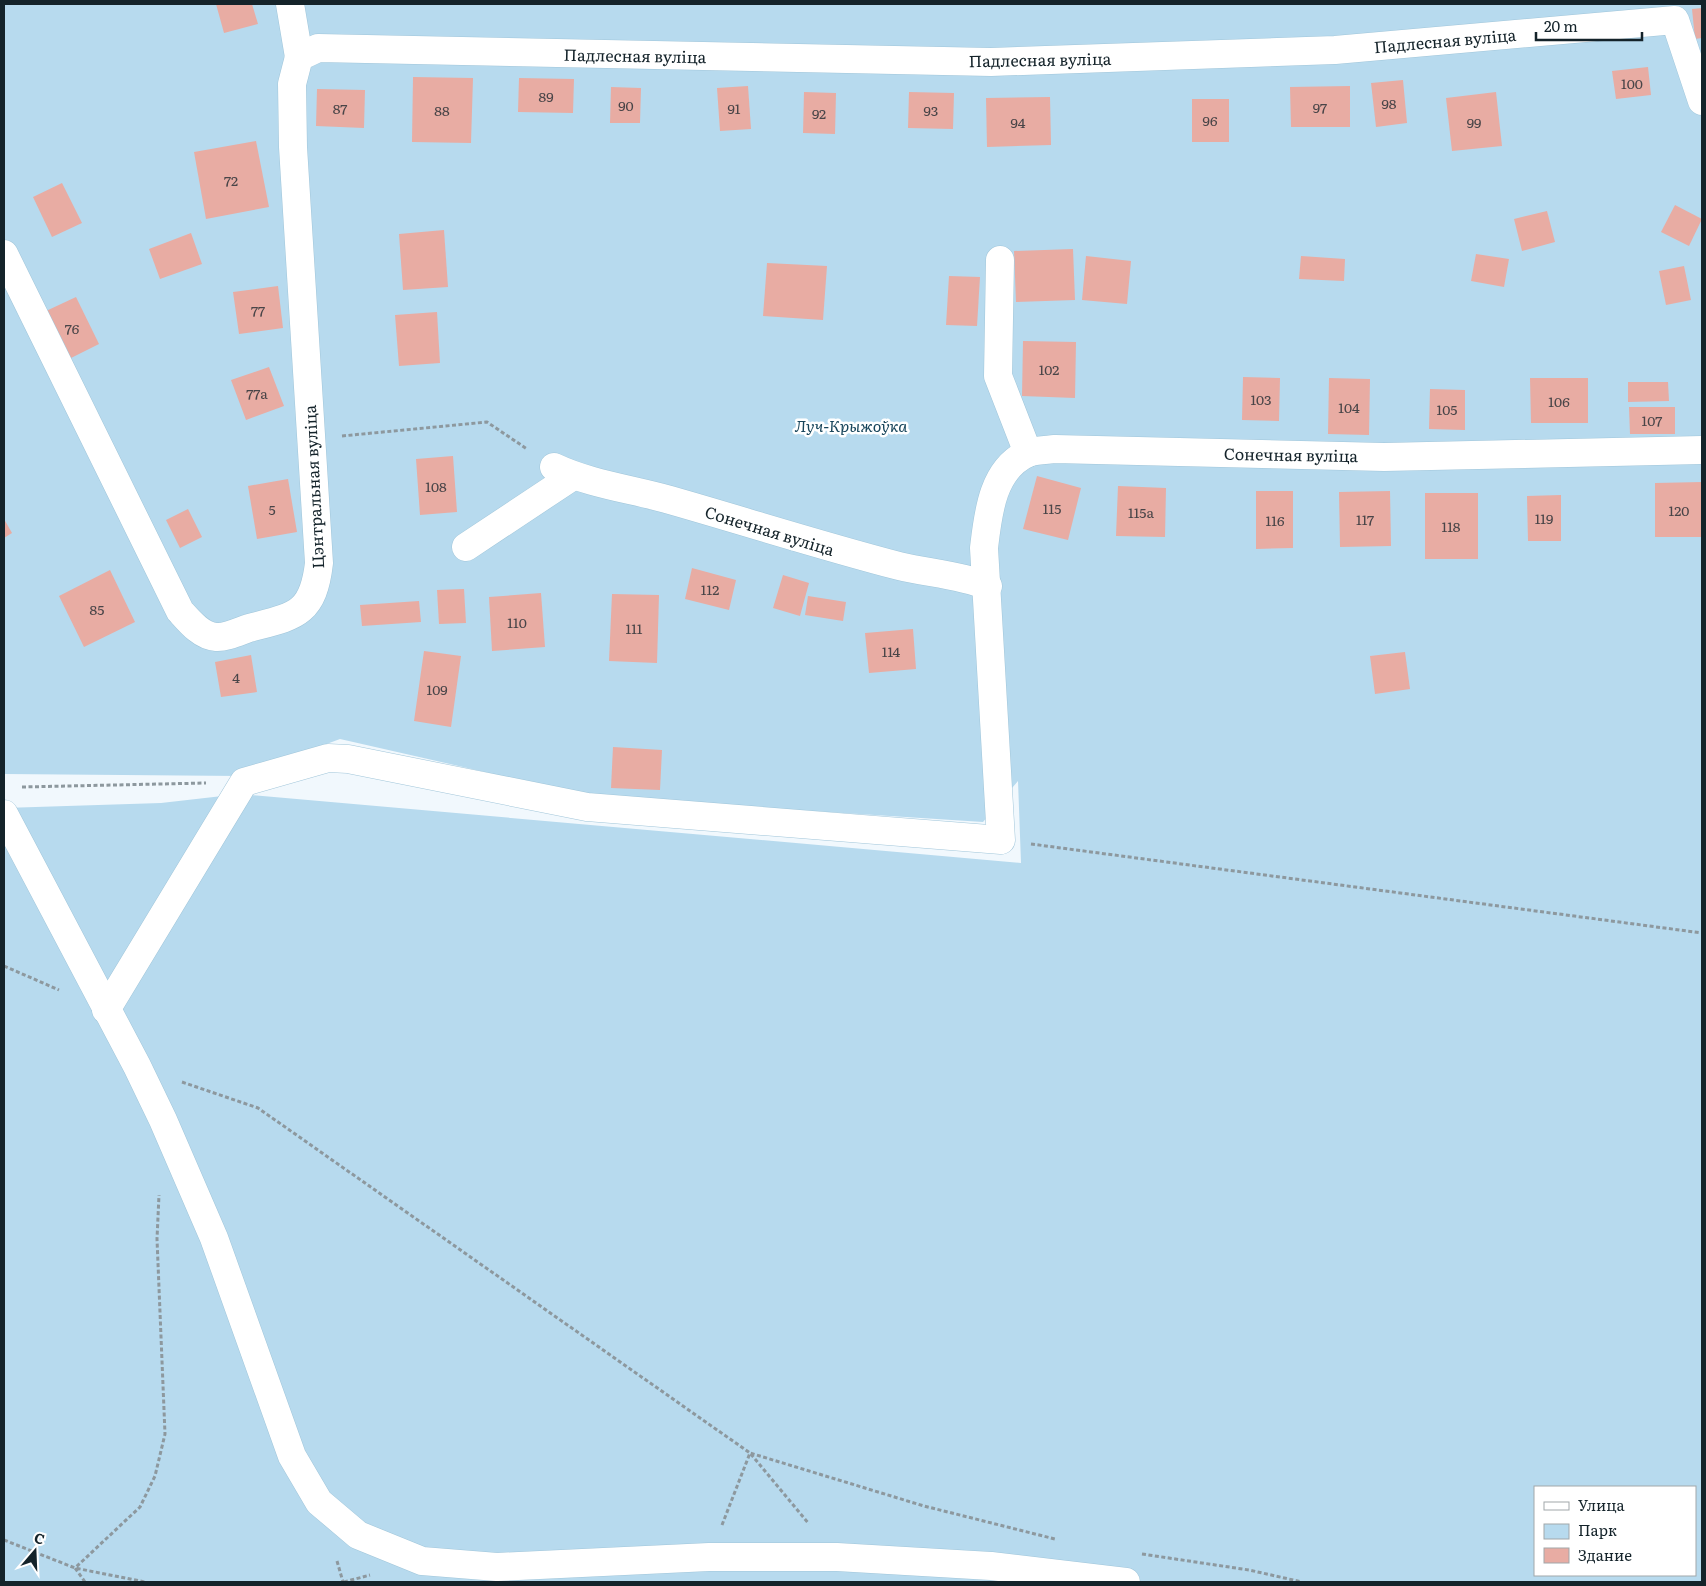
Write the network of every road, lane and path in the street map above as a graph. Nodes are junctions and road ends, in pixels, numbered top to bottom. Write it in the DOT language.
graph roads {
  1 [pos="290,4"];
  2 [pos="309,53"];
  3 [pos="1702,102"];
  4 [pos="4,254"];
  5 [pos="1000,260"];
  6 [pos="312,439"];
  7 [pos="1702,450"];
  8 [pos="1028,453"];
  9 [pos="564,472"];
  10 [pos="466,547"];
  11 [pos="988,586"];
  12 [pos="244,782"];
  13 [pos="13,788"];
  14 [pos="4,814"];
  15 [pos="1001,840"];
  16 [pos="1702,933"];
  17 [pos="4,966"];
  18 [pos="106,1010"];
  19 [pos="137,1066"];
  20 [pos="159,1189"];
  21 [pos="750,1453"];
  22 [pos="4,1540"];
  23 [pos="1059,1540"];
  24 [pos="1135,1552"];
  25 [pos="709,1557"];
  26 [pos="837,1557"];
  27 [pos="75,1568"];
  28 [pos="85,1582"];
  29 [pos="145,1582"];
  30 [pos="1126,1582"];
  31 [pos="1302,1582"];
  1 -- 2 [label="street"];
  2 -- 3 [label="street, Падлесная вуліца"];
  2 -- 6 [label="street, Цэнтральная вуліца"];
  4 -- 6 [label="street, Цэнтральная вуліца"];
  5 -- 8 [label="street"];
  6 -- 9 [label="path"];
  7 -- 8 [label="street, Сонечная вуліца"];
  8 -- 11 [label="street, Сонечная вуліца"];
  9 -- 10 [label="street"];
  9 -- 11 [label="street, Сонечная вуліца"];
  11 -- 15 [label="street, Сонечная вуліца"];
  12 -- 13 [label="path"];
  12 -- 15 [label="street"];
  12 -- 18 [label="street"];
  14 -- 18 [label="street"];
  15 -- 16 [label="path"];
  17 -- 18 [label="path"];
  18 -- 19 [label="street"];
  19 -- 21 [label="path"];
  19 -- 25 [label="street"];
  20 -- 27 [label="path"];
  21 -- 23 [label="path"];
  21 -- 25 [label="path"];
  21 -- 26 [label="path"];
  22 -- 27 [label="path"];
  24 -- 31 [label="path"];
  25 -- 26 [label="street"];
  26 -- 30 [label="street"];
  27 -- 28 [label="path"];
  27 -- 29 [label="path"];
}
